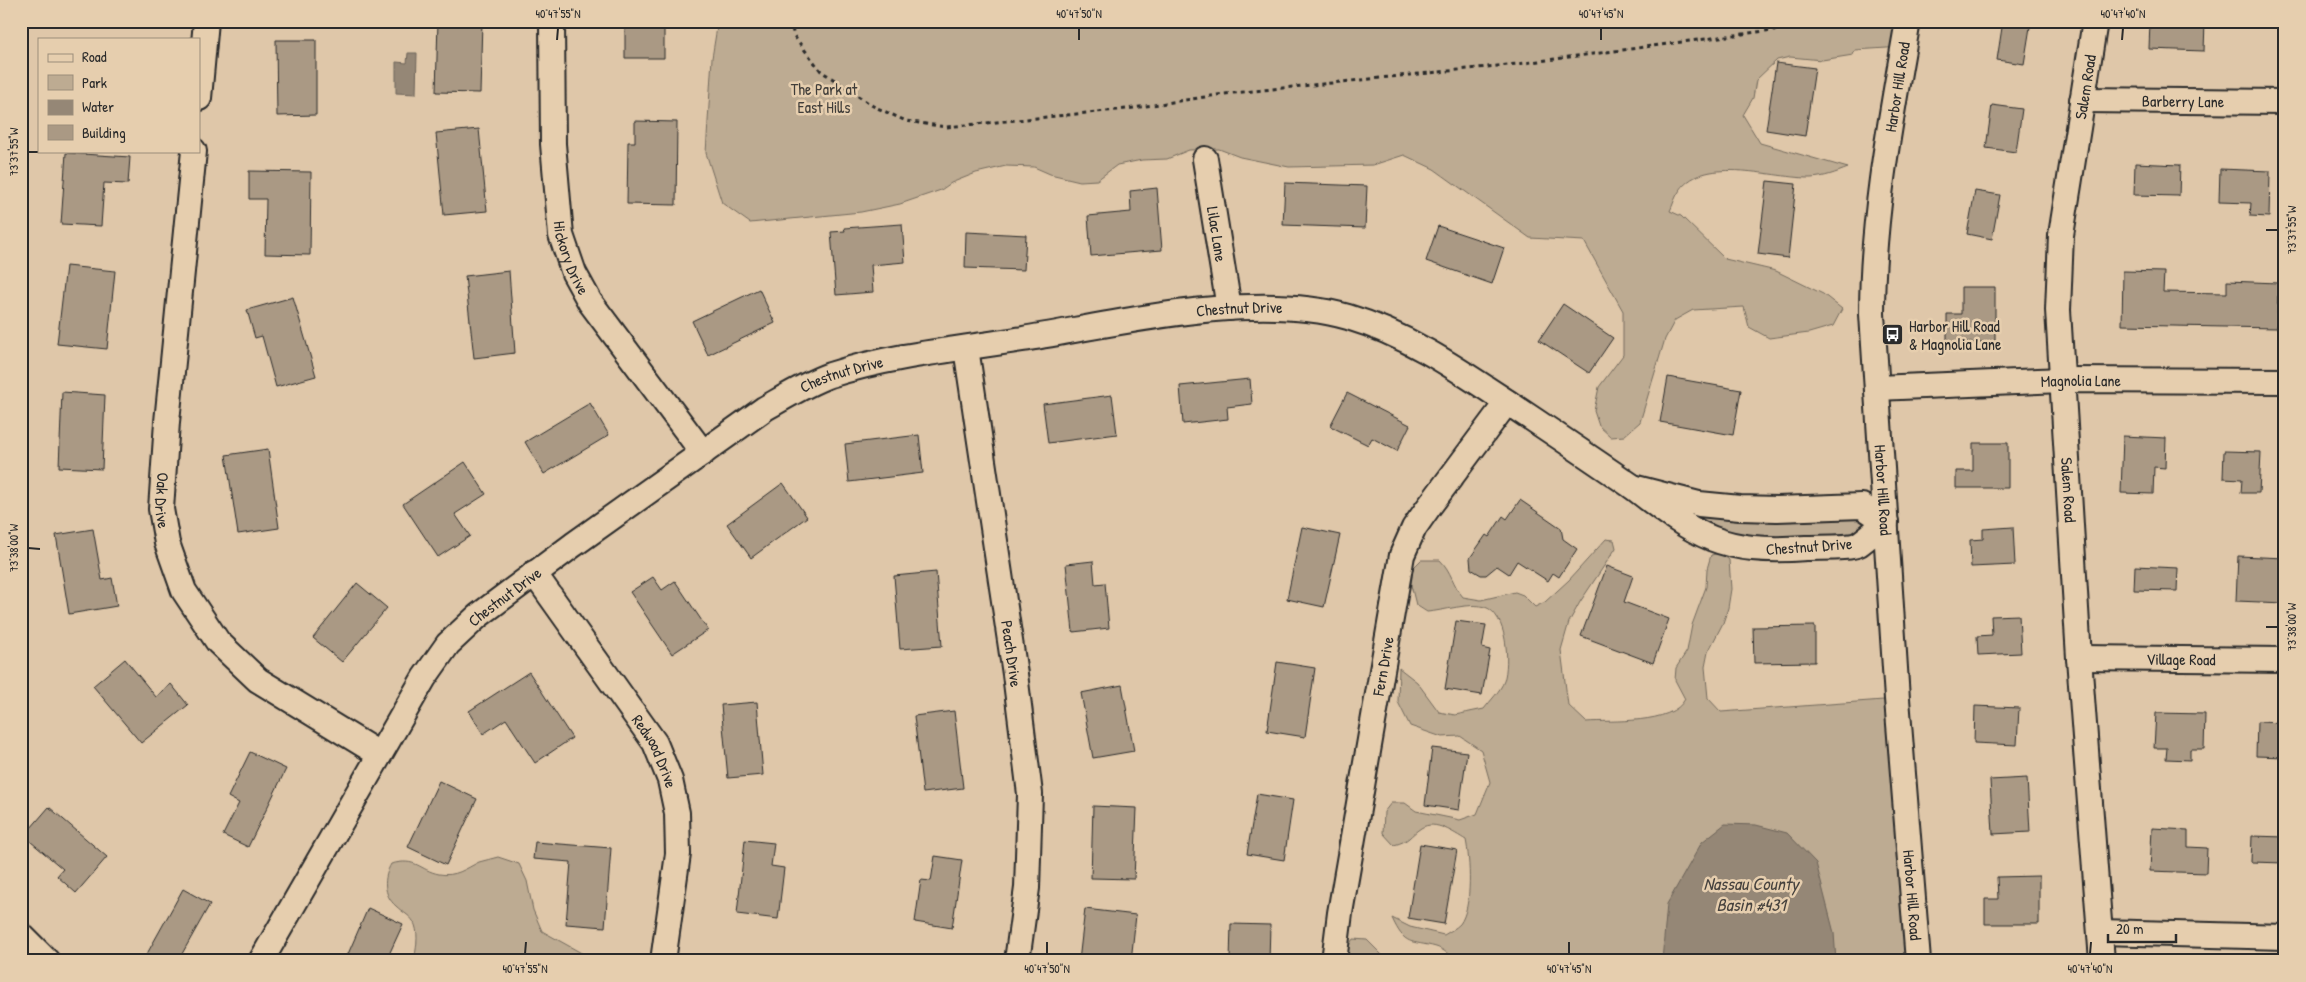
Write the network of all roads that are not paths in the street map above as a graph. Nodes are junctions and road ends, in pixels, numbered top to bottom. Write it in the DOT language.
graph roads {
  1 [pos="206,21"];
  2 [pos="552,21"];
  3 [pos="1908,21"];
  4 [pos="2095,21"];
  5 [pos="200,87"];
  6 [pos="2082,100"];
  7 [pos="2285,102"];
  8 [pos="194,152"];
  9 [pos="1206,160"];
  10 [pos="1229,308"];
  11 [pos="966,348"];
  12 [pos="2062,380"];
  13 [pos="2285,381"];
  14 [pos="1877,388"];
  15 [pos="1507,402"];
  16 [pos="703,453"];
  17 [pos="1633,487"];
  18 [pos="1886,522"];
  19 [pos="534,573"];
  20 [pos="2079,658"];
  21 [pos="2285,660"];
  22 [pos="379,754"];
  23 [pos="2100,932"];
  24 [pos="21,936"];
  25 [pos="2285,937"];
  26 [pos="47,961"];
  27 [pos="261,961"];
  28 [pos="663,961"];
  29 [pos="1016,961"];
  30 [pos="1334,961"];
  31 [pos="1918,961"];
  32 [pos="2102,961"];
  1 -- 5 [label="street"];
  2 -- 16 [label="street, Hickory Drive"];
  3 -- 14 [label="street, Harbor Hill Road"];
  4 -- 6 [label="street, Salem Road"];
  6 -- 7 [label="street, Barberry Lane"];
  6 -- 12 [label="street, Salem Road"];
  8 -- 22 [label="street, Oak Drive"];
  9 -- 10 [label="street, Lilac Lane"];
  10 -- 11 [label="street, Chestnut Drive"];
  10 -- 15 [label="street, Chestnut Drive"];
  11 -- 16 [label="street, Chestnut Drive"];
  11 -- 29 [label="street, Peach Drive"];
  12 -- 13 [label="street, Magnolia Lane"];
  12 -- 14 [label="street, Magnolia Lane"];
  12 -- 20 [label="street, Salem Road"];
  14 -- 18 [label="street, Harbor Hill Road"];
  15 -- 17 [label="street, Chestnut Drive"];
  15 -- 30 [label="street, Fern Drive"];
  16 -- 19 [label="street, Chestnut Drive"];
  17 -- 18 [label="street, Chestnut Drive"];
  17 -- 18 [label="street, Chestnut Drive"];
  18 -- 31 [label="street, Harbor Hill Road"];
  19 -- 22 [label="street, Chestnut Drive"];
  19 -- 28 [label="street, Redwood Drive"];
  20 -- 21 [label="street, Village Road"];
  20 -- 23 [label="street, Salem Road"];
  22 -- 27 [label="street, Chestnut Drive"];
  23 -- 25 [label="street"];
  23 -- 32 [label="street, Salem Road"];
  24 -- 26 [label="street"];
}
